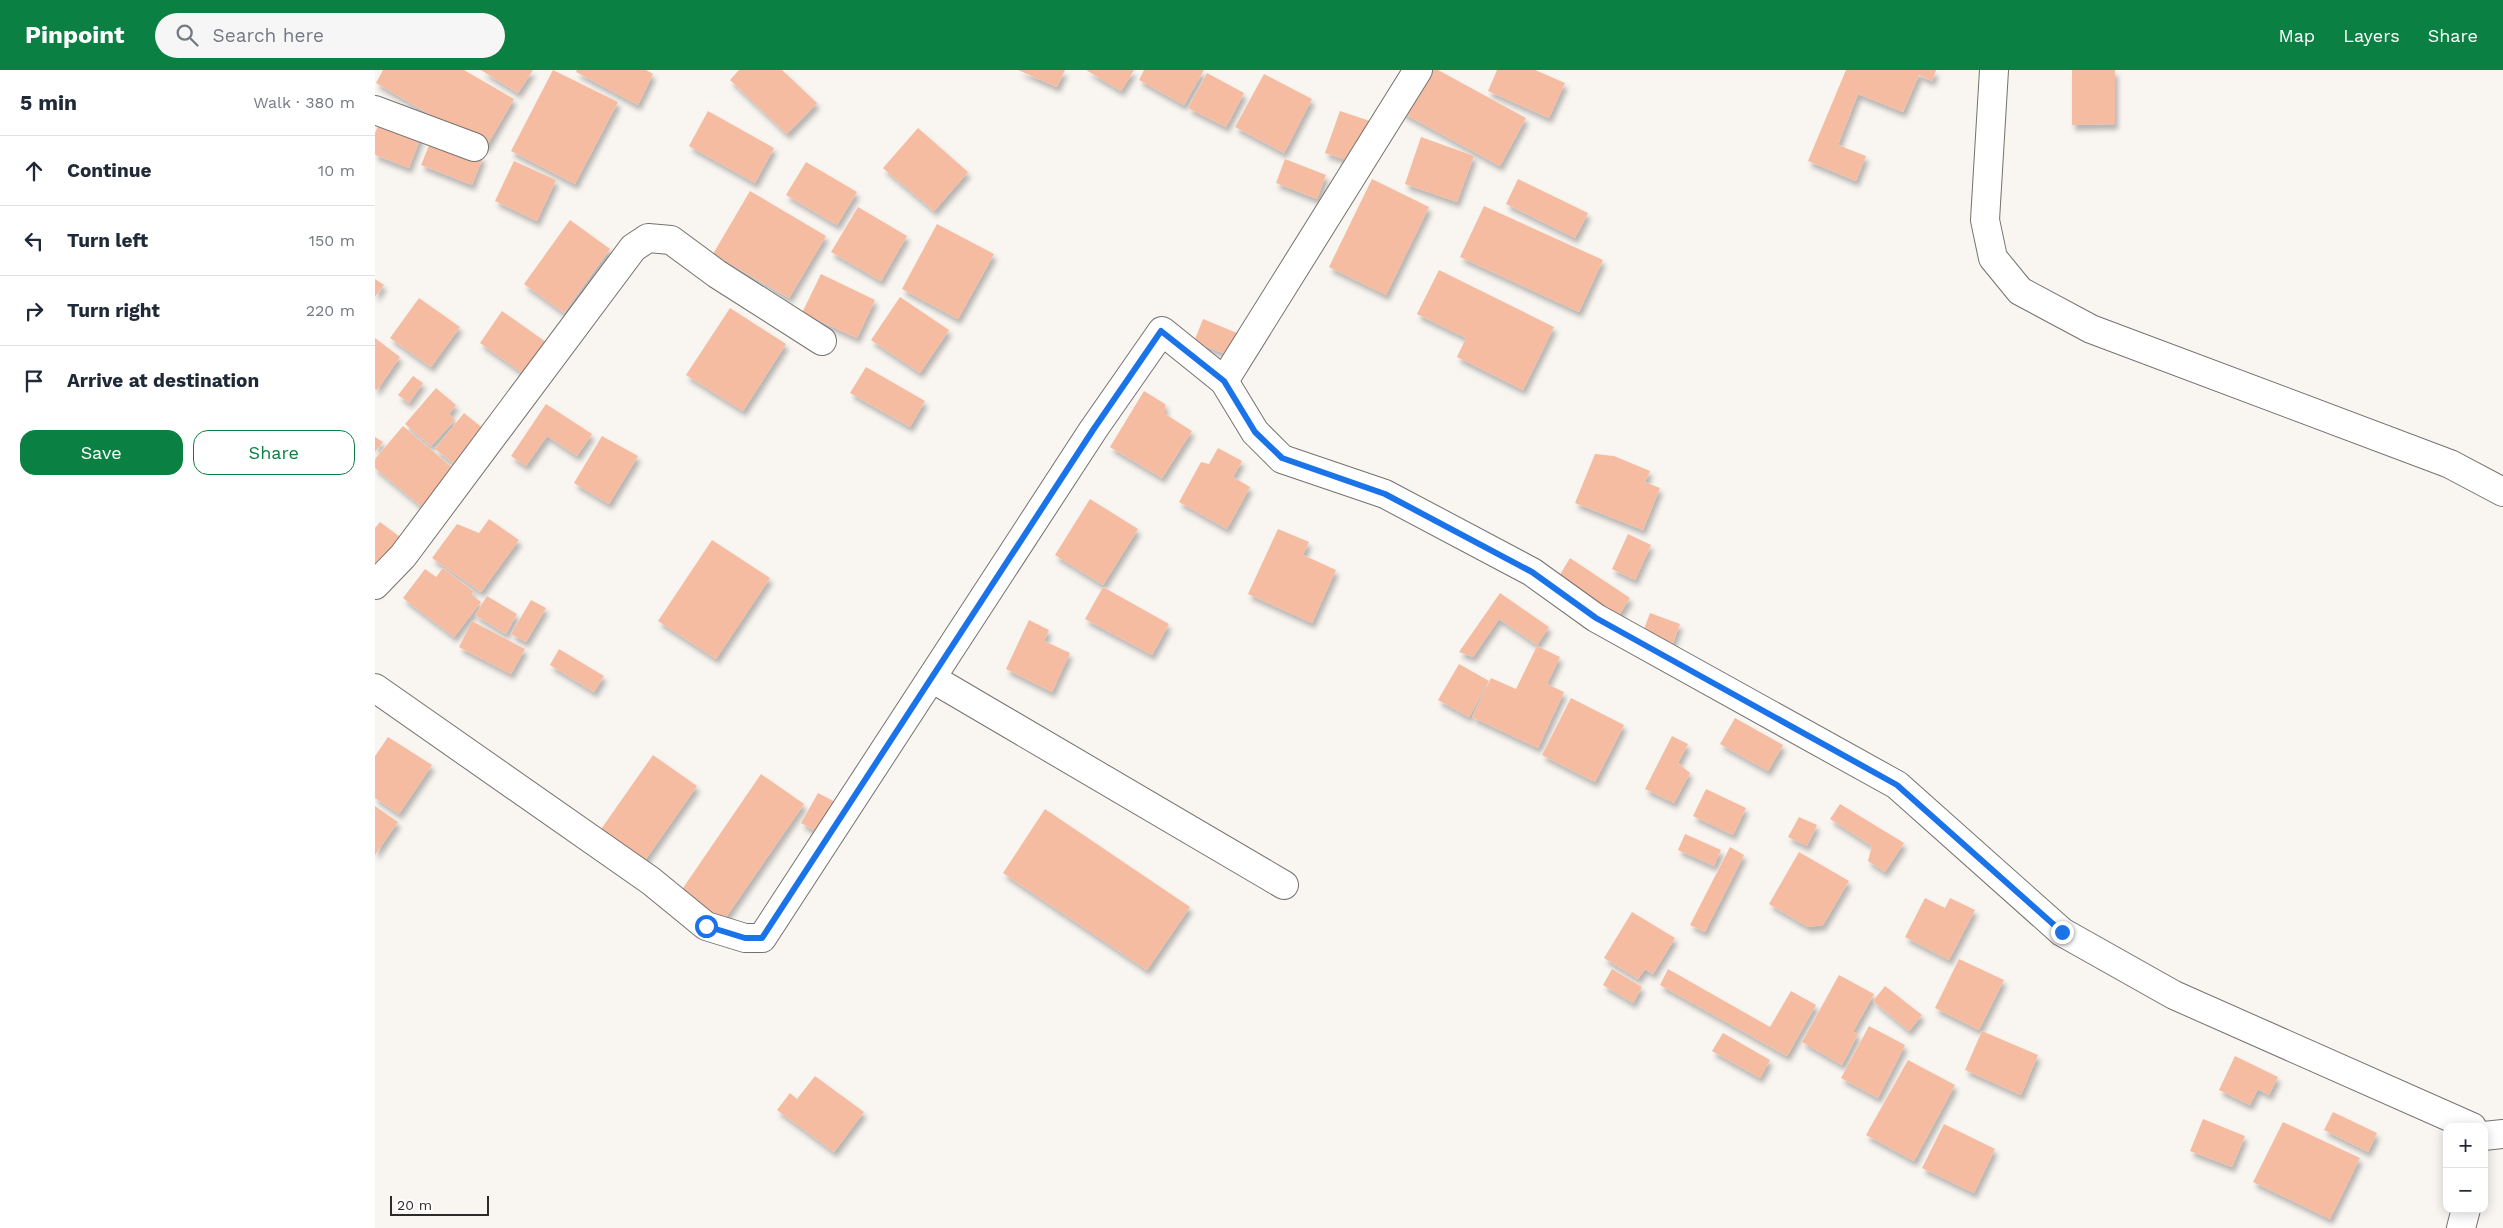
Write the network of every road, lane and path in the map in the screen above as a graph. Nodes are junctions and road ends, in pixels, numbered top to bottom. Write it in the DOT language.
graph roads {
  1 [pos="1418,70"];
  2 [pos="1994,70"];
  3 [pos="375,110"];
  4 [pos="474,147"];
  5 [pos="822,341"];
  6 [pos="1224,381"];
  7 [pos="2503,492"];
  8 [pos="375,585"];
  9 [pos="933,679"];
  10 [pos="375,688"];
  11 [pos="1283,885"];
  12 [pos="2463,1123"];
  13 [pos="2503,1134"];
  14 [pos="2488,1136"];
  15 [pos="2465,1213"];
  16 [pos="2461,1228"];
  1 -- 6 [label="street"];
  2 -- 7 [label="street"];
  3 -- 4 [label="street"];
  5 -- 8 [label="street"];
  6 -- 9 [label="street"];
  6 -- 12 [label="street"];
  9 -- 10 [label="street"];
  9 -- 11 [label="street"];
  13 -- 14 [label="street"];
  15 -- 16 [label="street"];
}
